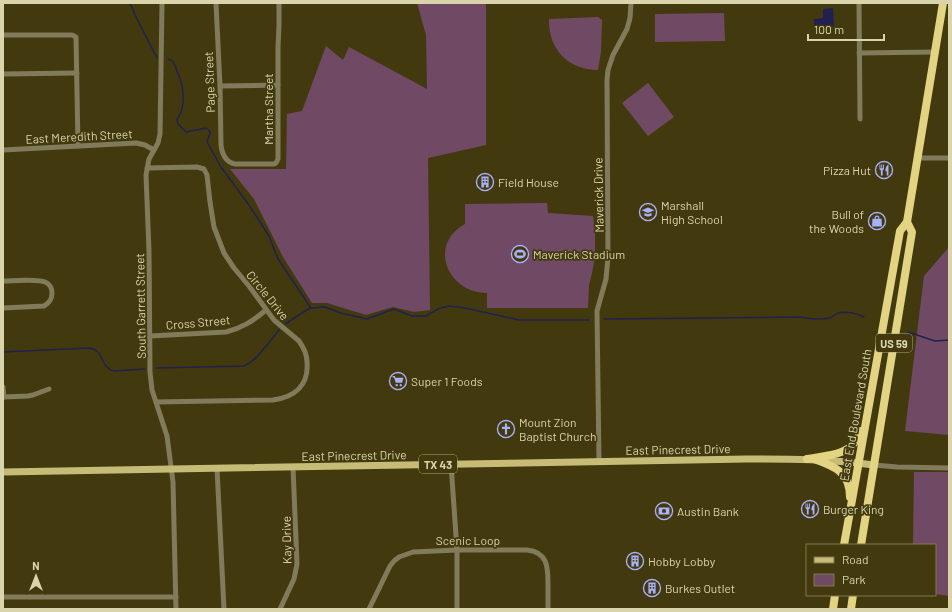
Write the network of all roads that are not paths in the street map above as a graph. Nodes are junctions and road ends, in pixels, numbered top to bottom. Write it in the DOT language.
graph roads {
  1 [pos="162,3"];
  2 [pos="216,3"];
  3 [pos="279,3"];
  4 [pos="631,3"];
  5 [pos="859,3"];
  6 [pos="943,3"];
  7 [pos="3,35"];
  8 [pos="936,52"];
  9 [pos="859,53"];
  10 [pos="76,73"];
  11 [pos="3,74"];
  12 [pos="278,85"];
  13 [pos="220,86"];
  14 [pos="860,119"];
  15 [pos="78,146"];
  16 [pos="3,150"];
  17 [pos="154,150"];
  18 [pos="918,158"];
  19 [pos="949,158"];
  20 [pos="227,160"];
  21 [pos="147,168"];
  22 [pos="908,222"];
  23 [pos="3,282"];
  24 [pos="3,308"];
  25 [pos="266,310"];
  26 [pos="150,336"];
  27 [pos="3,387"];
  28 [pos="49,389"];
  29 [pos="4,397"];
  30 [pos="156,402"];
  31 [pos="867,415"];
  32 [pos="811,459"];
  33 [pos="599,462"];
  34 [pos="859,463"];
  35 [pos="451,464"];
  36 [pos="874,465"];
  37 [pos="293,467"];
  38 [pos="217,468"];
  39 [pos="949,468"];
  40 [pos="171,469"];
  41 [pos="3,472"];
  42 [pos="850,510"];
  43 [pos="844,544"];
  44 [pos="861,544"];
  45 [pos="457,550"];
  46 [pos="835,596"];
  47 [pos="853,596"];
  48 [pos="3,597"];
  49 [pos="176,597"];
  50 [pos="176,609"];
  51 [pos="224,609"];
  52 [pos="280,609"];
  53 [pos="369,609"];
  54 [pos="457,609"];
  55 [pos="548,609"];
  56 [pos="833,609"];
  57 [pos="851,609"];
  1 -- 17 [label="street, South Garrett Street"];
  2 -- 13 [label="street, Page Street"];
  3 -- 12 [label="street, Martha Street"];
  4 -- 33 [label="street, Maverick Drive"];
  5 -- 9 [label="street"];
  6 -- 8 [label="highway, East End Boulevard South / US 59"];
  7 -- 10 [label="street"];
  8 -- 9 [label="street"];
  8 -- 18 [label="highway, East End Boulevard South / US 59"];
  9 -- 14 [label="street"];
  10 -- 11 [label="street"];
  10 -- 15 [label="street"];
  12 -- 13 [label="street"];
  12 -- 20 [label="street, Martha Street"];
  13 -- 20 [label="street, Page Street"];
  15 -- 16 [label="street, East Meredith Street"];
  15 -- 17 [label="street, East Meredith Street"];
  17 -- 21 [label="street, South Garrett Street"];
  18 -- 19 [label="street"];
  18 -- 22 [label="highway, East End Boulevard South / US 59"];
  21 -- 25 [label="street, Circle Drive"];
  21 -- 26 [label="street, South Garrett Street"];
  22 -- 31 [label="highway, East End Boulevard South / US 59"];
  22 -- 36 [label="highway, East End Boulevard South / US 59"];
  23 -- 24 [label="street"];
  25 -- 26 [label="street, Cross Street"];
  25 -- 30 [label="street, Circle Drive"];
  26 -- 30 [label="street, South Garrett Street"];
  27 -- 29 [label="street"];
  28 -- 29 [label="street"];
  30 -- 40 [label="street, South Garrett Street"];
  31 -- 32 [label="highway"];
  31 -- 34 [label="highway, East End Boulevard South / US 59"];
  32 -- 33 [label="main road, East Pinecrest Drive / TX 43"];
  32 -- 34 [label="main road, East Pinecrest Drive / TX 43"];
  32 -- 42 [label="highway"];
  33 -- 35 [label="main road, East Pinecrest Drive / TX 43"];
  34 -- 36 [label="main road, East Pinecrest Drive / TX 43"];
  34 -- 42 [label="highway, East End Boulevard South / US 59"];
  35 -- 37 [label="main road, East Pinecrest Drive / TX 43"];
  35 -- 45 [label="street"];
  36 -- 39 [label="street"];
  36 -- 44 [label="highway, East End Boulevard South / US 59"];
  37 -- 38 [label="main road, East Pinecrest Drive / TX 43"];
  37 -- 52 [label="street, Kay Drive"];
  38 -- 40 [label="main road, East Pinecrest Drive / TX 43"];
  38 -- 51 [label="street"];
  40 -- 41 [label="main road, East Pinecrest Drive / TX 43"];
  40 -- 49 [label="street, South Garrett Street"];
  42 -- 43 [label="highway, East End Boulevard South / US 59"];
  45 -- 53 [label="street, Scenic Loop"];
  45 -- 54 [label="street"];
  45 -- 55 [label="street, Scenic Loop"];
  46 -- 56 [label="highway"];
  47 -- 57 [label="highway"];
  48 -- 49 [label="street"];
  49 -- 50 [label="street, South Garrett Street"];
}
